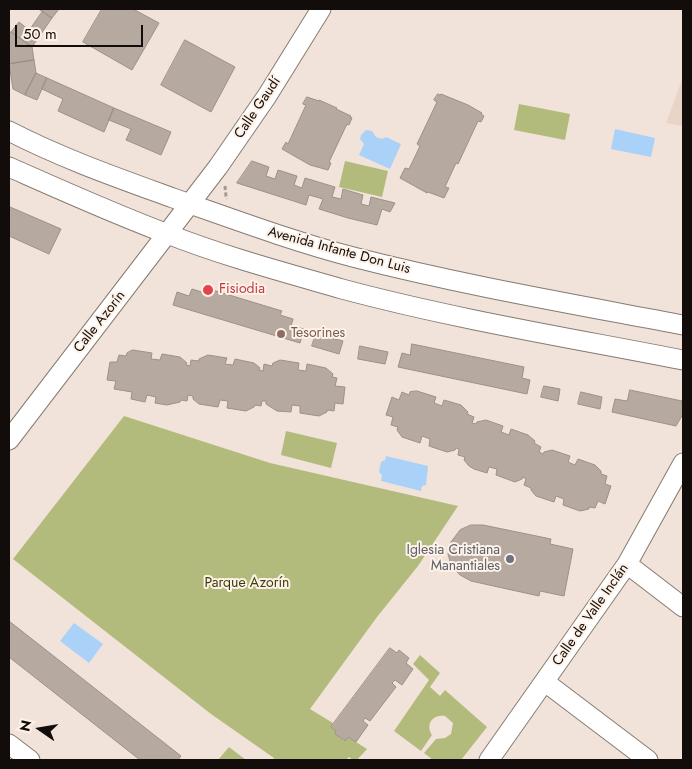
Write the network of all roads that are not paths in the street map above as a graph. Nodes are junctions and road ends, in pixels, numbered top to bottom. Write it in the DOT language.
graph roads {
  1 [pos="321,9"];
  2 [pos="9,131"];
  3 [pos="9,167"];
  4 [pos="189,204"];
  5 [pos="167,234"];
  6 [pos="683,325"];
  7 [pos="683,360"];
  8 [pos="9,440"];
  9 [pos="683,462"];
  10 [pos="627,564"];
  11 [pos="683,607"];
  12 [pos="545,682"];
  13 [pos="9,744"];
  14 [pos="30,760"];
  15 [pos="489,760"];
  16 [pos="648,760"];
  1 -- 4 [label="street, Calle Gaudí"];
  2 -- 4 [label="street, Avenida Infante Don Luis"];
  3 -- 5 [label="street"];
  4 -- 5 [label="street, Calle Azorín"];
  4 -- 6 [label="street, Avenida Infante Don Luis"];
  5 -- 7 [label="street"];
  5 -- 8 [label="street, Calle Azorín"];
  9 -- 10 [label="street, Calle de Valle Inclán"];
  10 -- 11 [label="street"];
  10 -- 12 [label="street, Calle de Valle Inclán"];
  12 -- 15 [label="street, Calle de Valle Inclán"];
  12 -- 16 [label="street"];
  13 -- 14 [label="street"];
}
